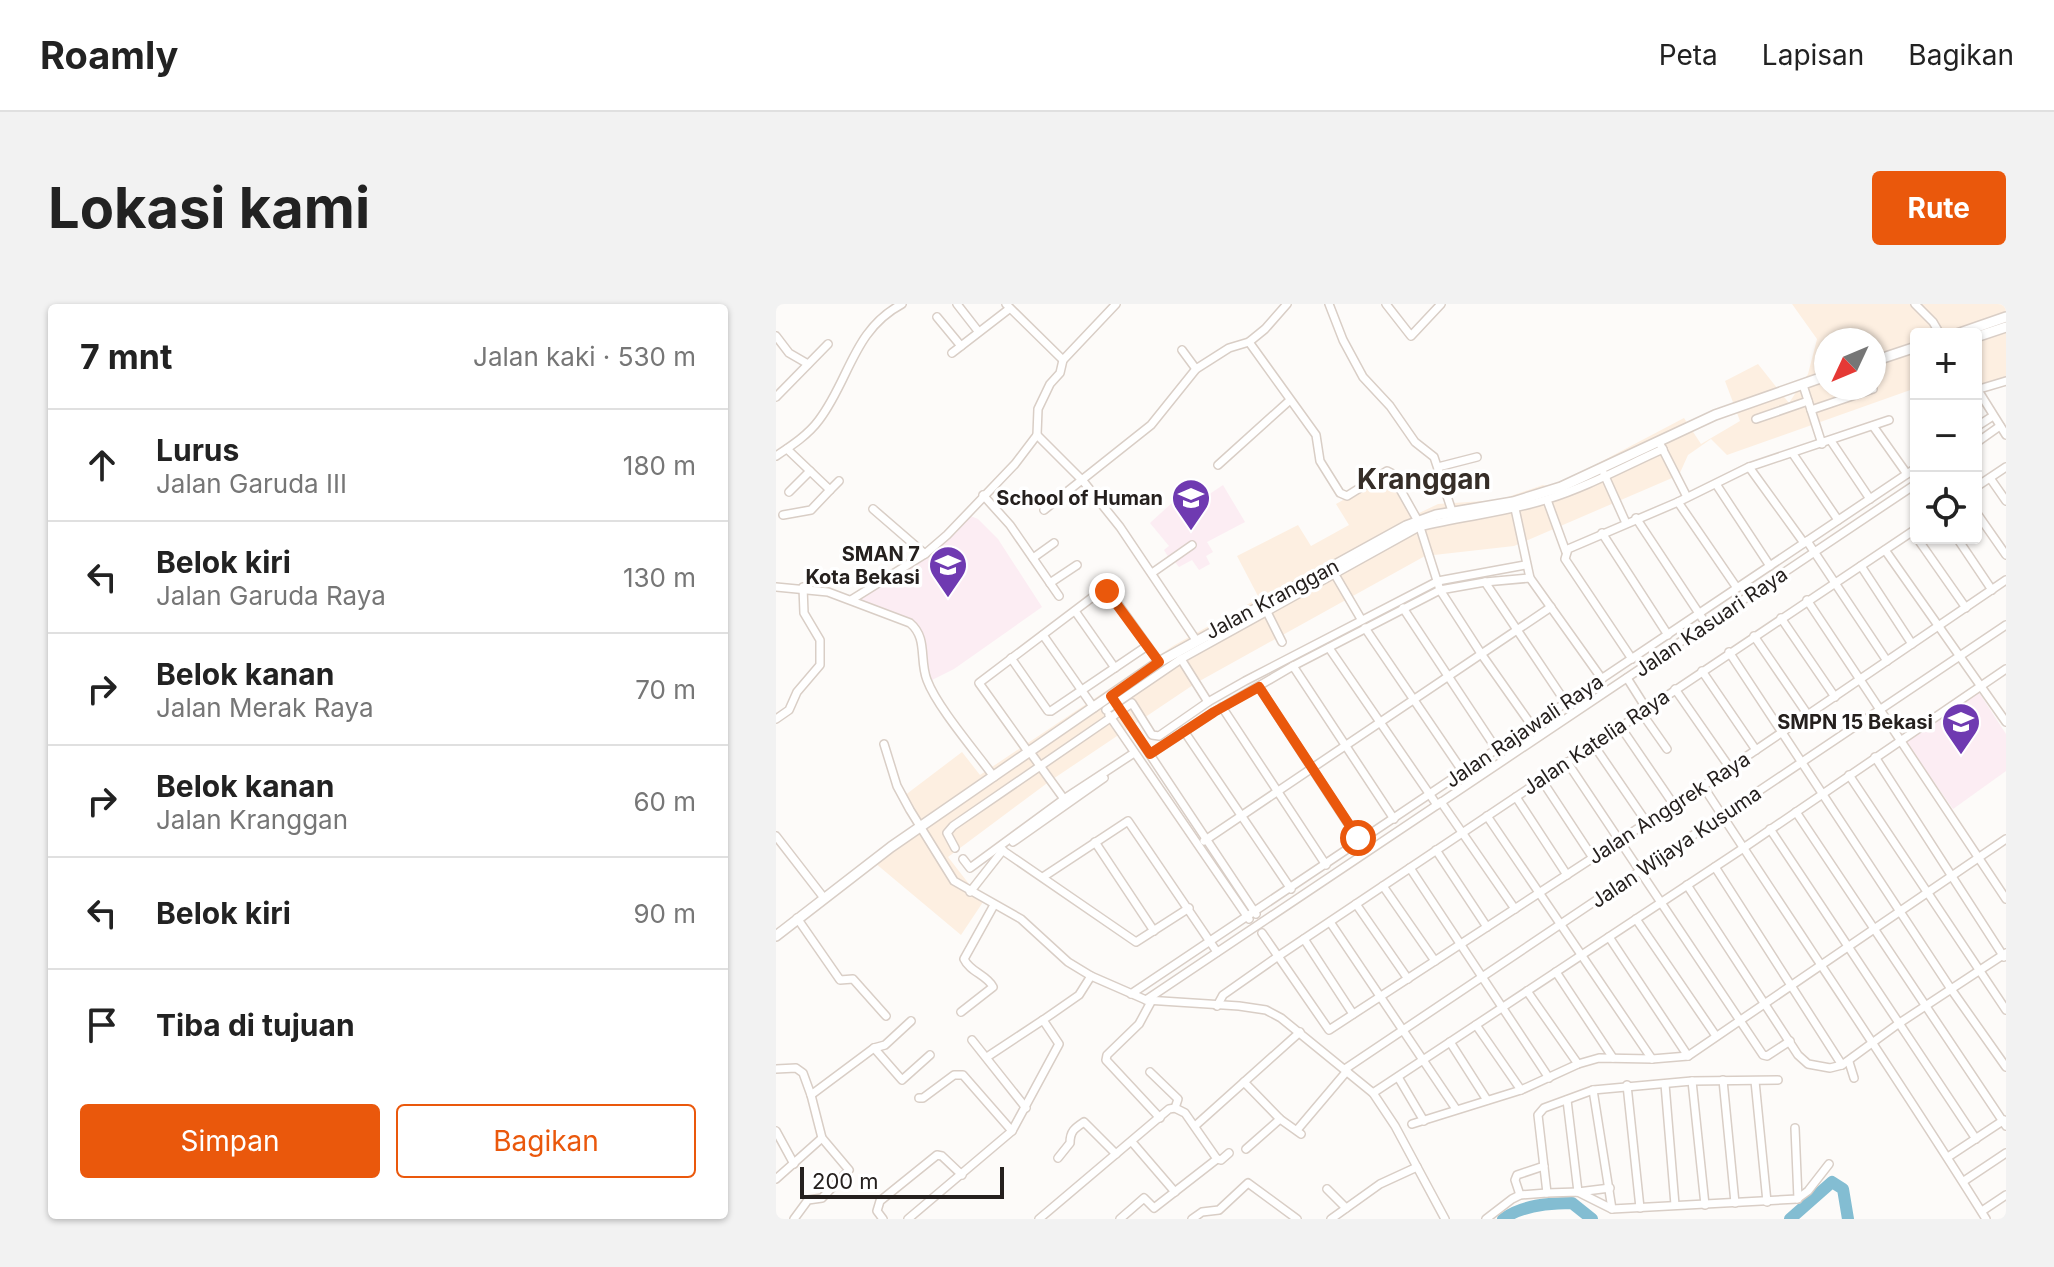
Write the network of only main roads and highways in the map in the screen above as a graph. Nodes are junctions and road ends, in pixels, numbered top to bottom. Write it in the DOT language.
graph roads {
  1 [pos="2006,317"];
  2 [pos="2006,327"];
  3 [pos="1974,328"];
  4 [pos="1982,335"];
  5 [pos="1910,349"];
  6 [pos="1886,357"];
  7 [pos="1814,381"];
  8 [pos="777,933"];
  1 -- 3 [label="main road"];
  2 -- 4 [label="main road"];
  5 -- 6 [label="main road"];
  7 -- 8 [label="main road, Jalan Kranggan"];
}
